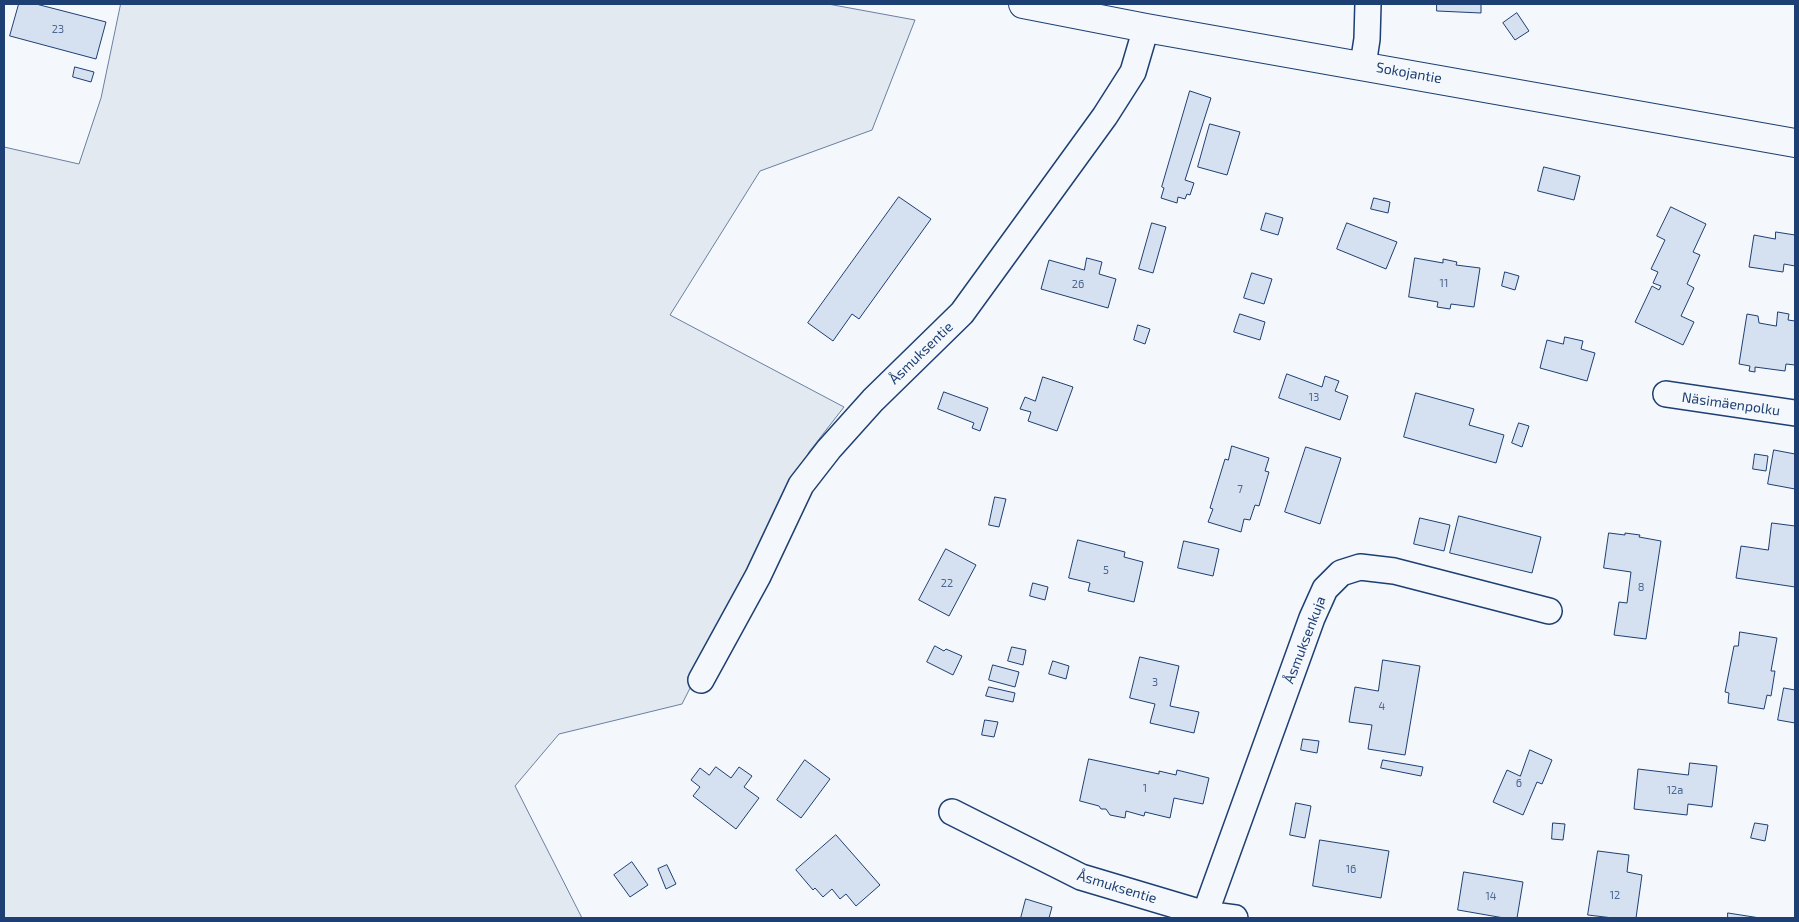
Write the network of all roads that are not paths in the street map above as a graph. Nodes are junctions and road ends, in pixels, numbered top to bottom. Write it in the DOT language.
graph roads {
  1 [pos="1023,4"];
  2 [pos="1368,4"];
  3 [pos="1146,28"];
  4 [pos="1363,65"];
  5 [pos="1795,143"];
  6 [pos="1666,394"];
  7 [pos="1795,414"];
  8 [pos="1549,611"];
  9 [pos="702,680"];
  10 [pos="952,812"];
  11 [pos="1205,914"];
  12 [pos="1235,918"];
  1 -- 3 [label="street, Sokojantie"];
  2 -- 4 [label="street"];
  3 -- 4 [label="street, Sokojantie"];
  3 -- 9 [label="street, Åsmuksentie"];
  4 -- 5 [label="street, Sokojantie"];
  6 -- 7 [label="street, Näsimäenpolku"];
  8 -- 11 [label="street, Åsmuksenkuja"];
  10 -- 11 [label="street, Åsmuksentie"];
  11 -- 12 [label="street, Åsmuksentie"];
}
